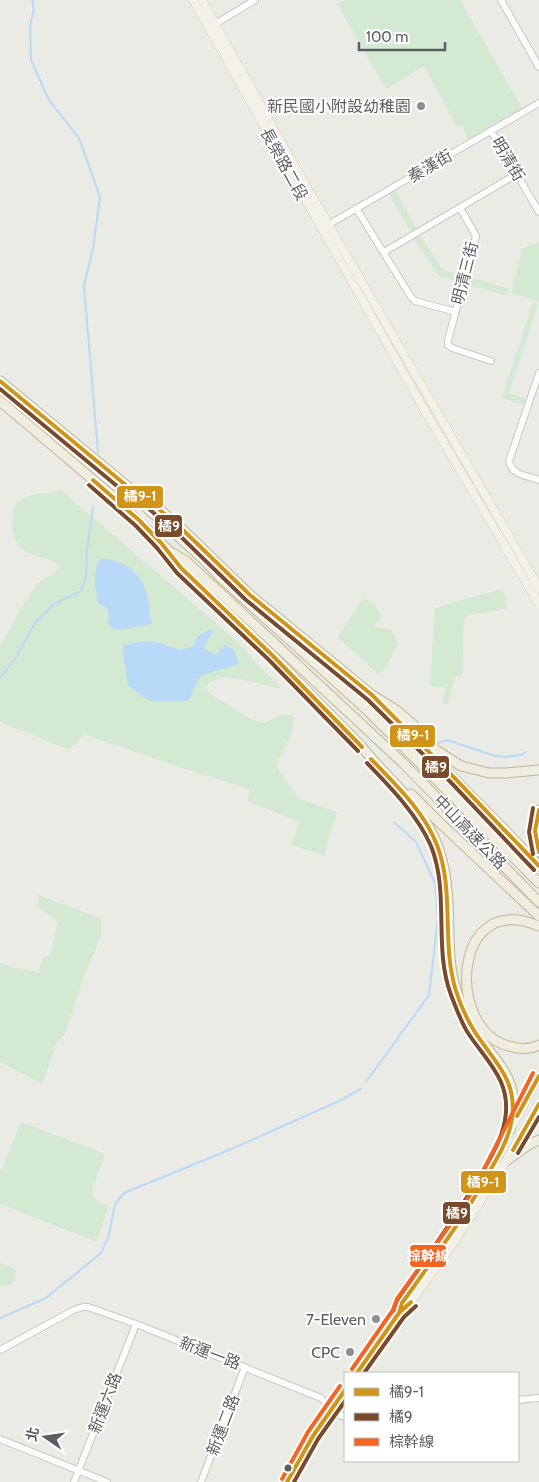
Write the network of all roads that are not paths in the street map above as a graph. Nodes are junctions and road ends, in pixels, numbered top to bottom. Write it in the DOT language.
graph roads {
  1 [pos="193,0"];
  2 [pos="202,0"];
  3 [pos="255,0"];
  4 [pos="502,0"];
  5 [pos="212,26"];
  6 [pos="539,67"];
  7 [pos="539,103"];
  8 [pos="491,131"];
  9 [pos="517,174"];
  10 [pos="356,208"];
  11 [pos="460,208"];
  12 [pos="539,212"];
  13 [pos="328,224"];
  14 [pos="321,229"];
  15 [pos="384,252"];
  16 [pos="371,298"];
  17 [pos="362,302"];
  18 [pos="456,312"];
  19 [pos="491,361"];
  20 [pos="539,373"];
  21 [pos="0,381"];
  22 [pos="420,383"];
  23 [pos="412,389"];
  24 [pos="0,401"];
  25 [pos="539,480"];
  26 [pos="139,496"];
  27 [pos="489,501"];
  28 [pos="481,506"];
  29 [pos="169,551"];
  30 [pos="523,569"];
  31 [pos="539,588"];
  32 [pos="539,604"];
  33 [pos="372,695"];
  34 [pos="362,747"];
  35 [pos="539,770"];
  36 [pos="539,810"];
  37 [pos="539,852"];
  38 [pos="539,866"];
  39 [pos="539,883"];
  40 [pos="539,902"];
  41 [pos="539,916"];
  42 [pos="539,926"];
  43 [pos="539,1045"];
  44 [pos="539,1076"];
  45 [pos="539,1104"];
  46 [pos="510,1130"];
  47 [pos="539,1140"];
  48 [pos="506,1161"];
  49 [pos="399,1313"];
  50 [pos="136,1324"];
  51 [pos="0,1350"];
  52 [pos="246,1367"];
  53 [pos="358,1372"];
  54 [pos="344,1392"];
  55 [pos="539,1398"];
  56 [pos="519,1400"];
  57 [pos="332,1410"];
  58 [pos="344,1416"];
  59 [pos="0,1439"];
  60 [pos="78,1470"];
  61 [pos="74,1482"];
  62 [pos="107,1482"];
  63 [pos="201,1482"];
  64 [pos="287,1482"];
  1 -- 5 [label="main road, 長榮路二段"];
  2 -- 5 [label="main road, 長榮路二段"];
  3 -- 5 [label="street"];
  4 -- 6 [label="street"];
  5 -- 13 [label="main road, 長榮路二段"];
  5 -- 14 [label="main road, 長榮路二段"];
  7 -- 8 [label="street, 秦漢街"];
  8 -- 9 [label="street, 明清街"];
  8 -- 10 [label="street, 秦漢街"];
  9 -- 11 [label="street"];
  9 -- 12 [label="street, 明清街"];
  10 -- 13 [label="street, 秦漢街"];
  10 -- 15 [label="street, 明清三街"];
  11 -- 15 [label="street"];
  11 -- 18 [label="street, 明清三街"];
  13 -- 14 [label="street, 秦漢街"];
  13 -- 16 [label="main road, 長榮路二段"];
  14 -- 17 [label="main road, 長榮路二段"];
  15 -- 18 [label="street, 明清三街"];
  16 -- 17 [label="main road"];
  16 -- 22 [label="main road, 長榮路二段"];
  17 -- 23 [label="main road, 長榮路二段"];
  18 -- 19 [label="street, 明清三街"];
  20 -- 25 [label="street"];
  21 -- 26 [label="highway, 中山高速公路"];
  22 -- 23 [label="main road"];
  22 -- 27 [label="main road, 長榮路二段"];
  23 -- 28 [label="main road, 長榮路二段"];
  24 -- 29 [label="highway, 中山高速公路"];
  26 -- 33 [label="highway"];
  26 -- 39 [label="highway, 中山高速公路"];
  27 -- 28 [label="main road"];
  27 -- 30 [label="main road, 長榮路二段"];
  28 -- 30 [label="main road, 長榮路二段"];
  29 -- 34 [label="highway"];
  29 -- 40 [label="highway, 中山高速公路"];
  30 -- 31 [label="main road, 長榮路二段"];
  30 -- 32 [label="main road, 長榮路二段"];
  33 -- 35 [label="highway"];
  33 -- 38 [label="highway"];
  34 -- 41 [label="highway"];
  34 -- 46 [label="highway"];
  36 -- 37 [label="highway"];
  42 -- 43 [label="highway"];
  44 -- 46 [label="main road"];
  45 -- 48 [label="main road"];
  46 -- 49 [label="main road"];
  47 -- 48 [label="highway"];
  48 -- 49 [label="main road"];
  49 -- 53 [label="main road"];
  50 -- 51 [label="street, 新運一路"];
  50 -- 52 [label="street, 新運一路"];
  50 -- 60 [label="street, 新運六路"];
  52 -- 57 [label="street, 新運一路"];
  52 -- 63 [label="street, 新運二路"];
  54 -- 57 [label="main road"];
  55 -- 56 [label="street"];
  57 -- 58 [label="street, 新運一路"];
  57 -- 64 [label="main road"];
  59 -- 60 [label="street"];
  60 -- 61 [label="street, 新運六路"];
  60 -- 62 [label="street"];
}
